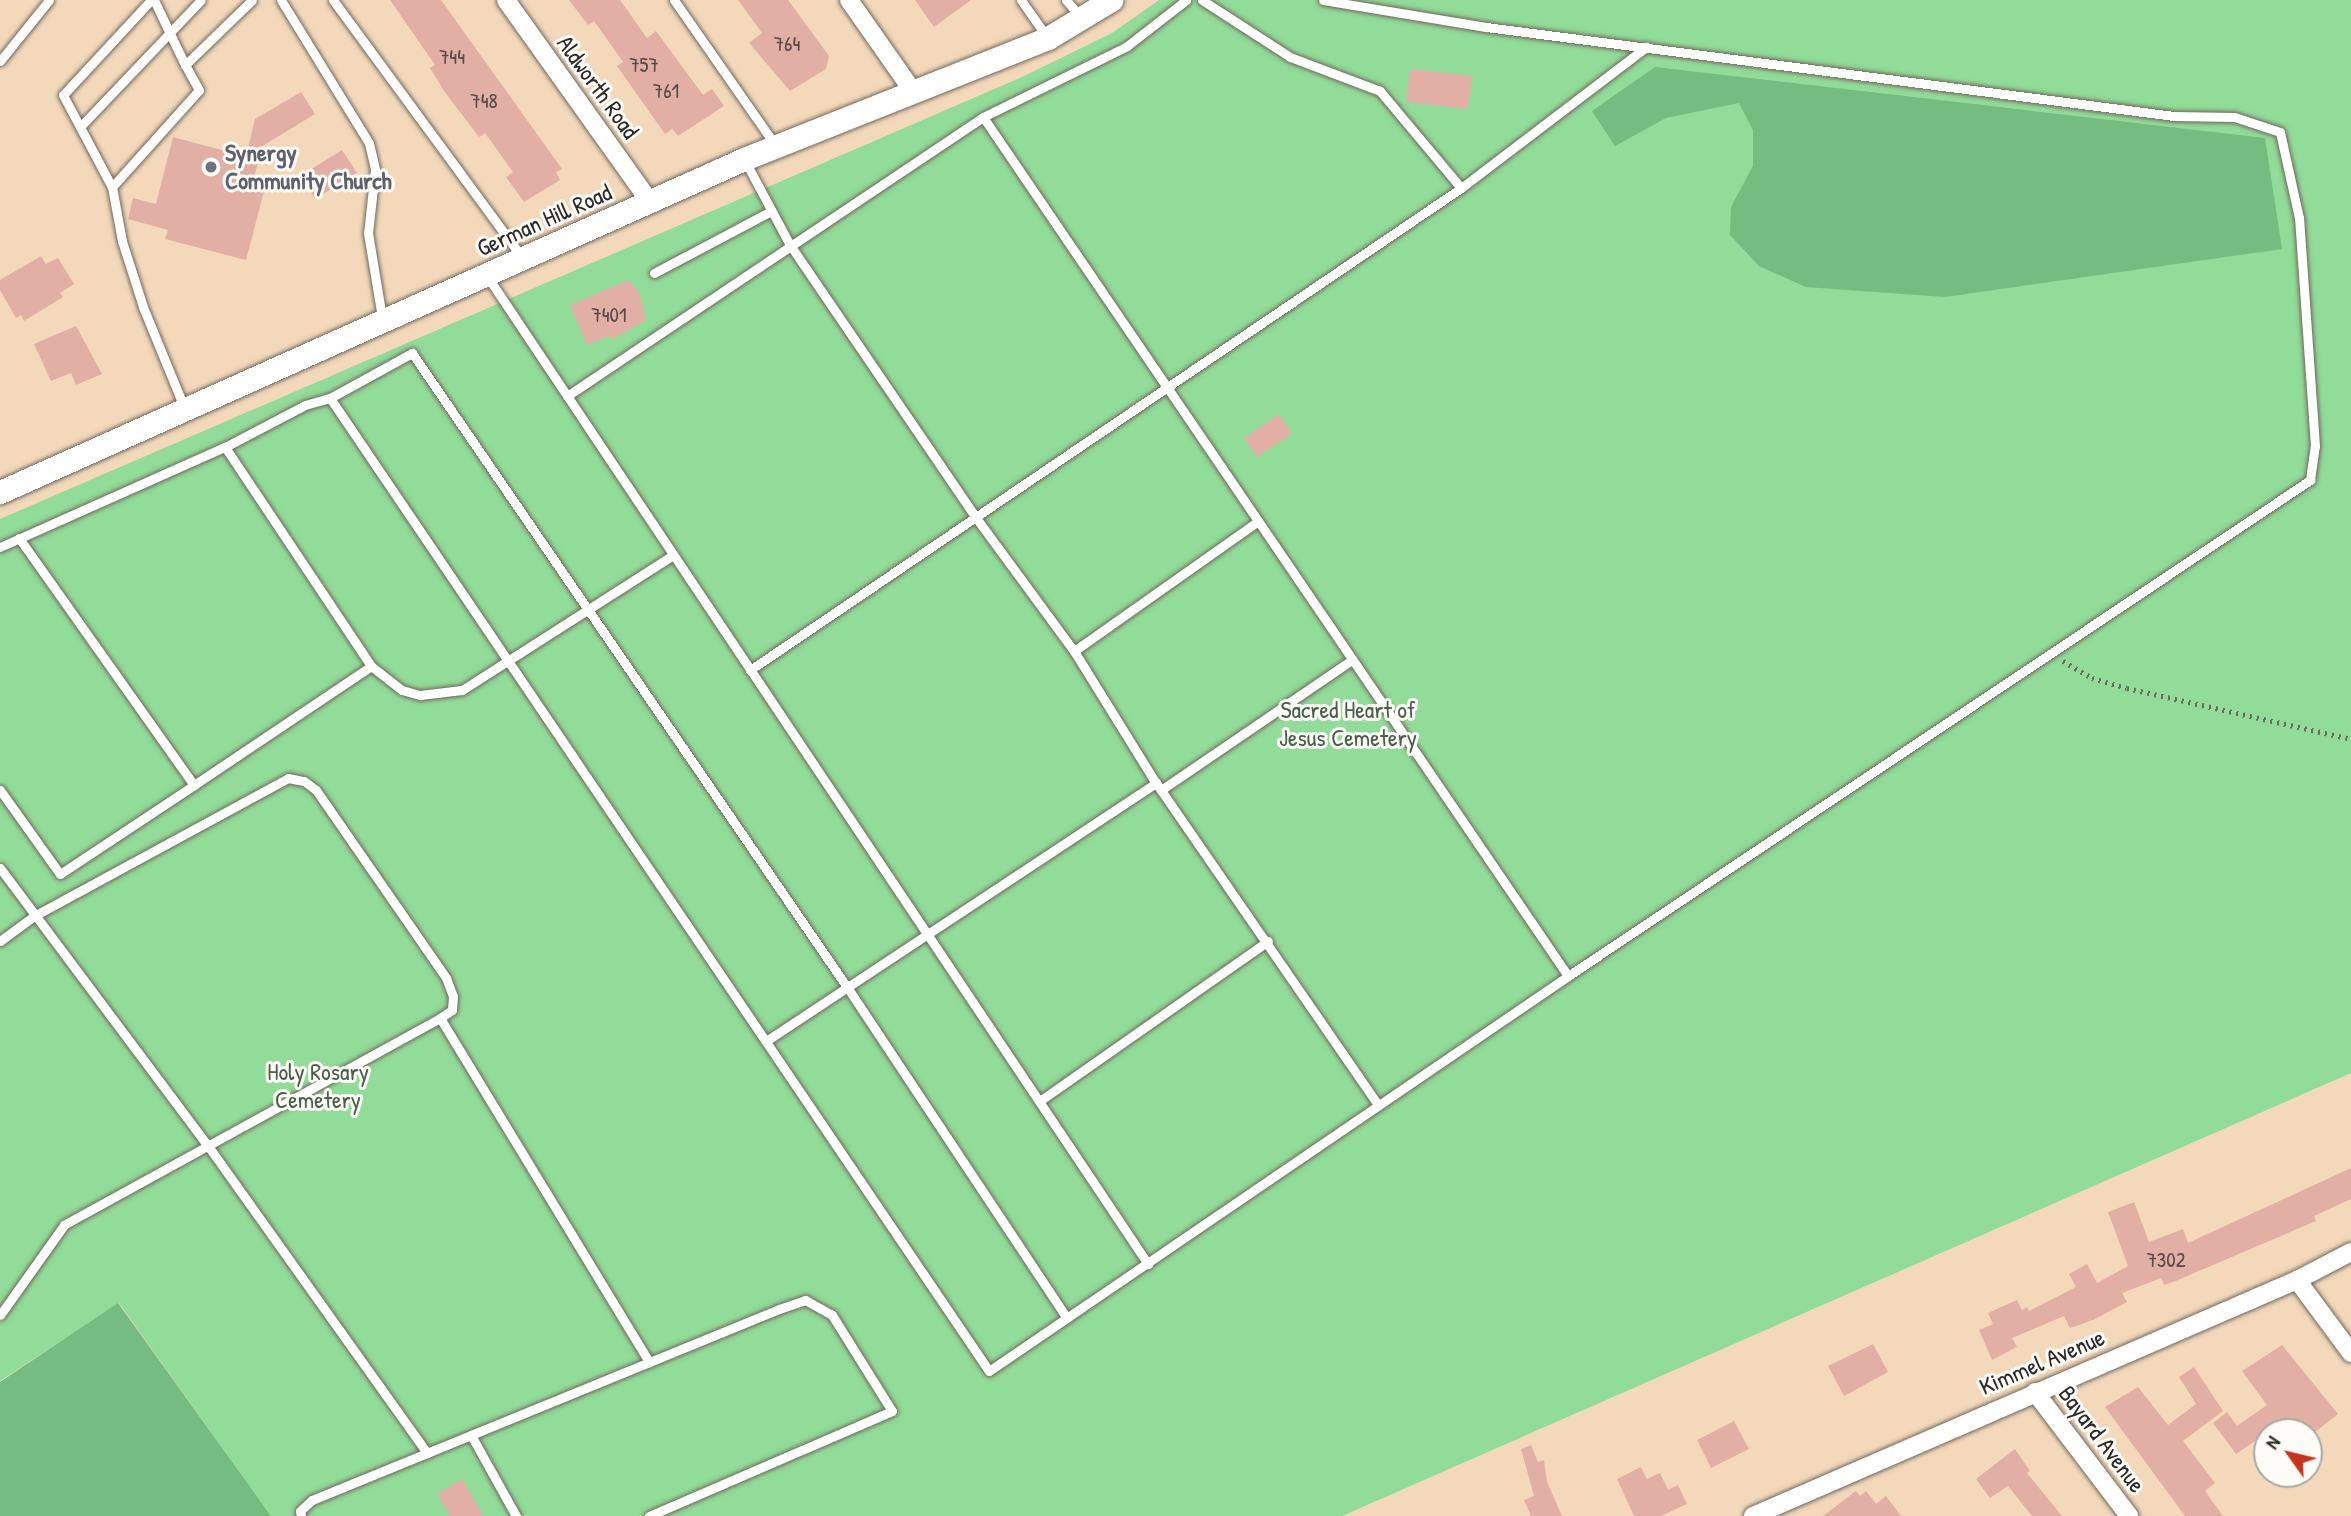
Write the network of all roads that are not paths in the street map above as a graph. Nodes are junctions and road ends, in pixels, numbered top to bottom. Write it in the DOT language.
graph roads {
  1 [pos="49,0"];
  2 [pos="152,0"];
  3 [pos="201,0"];
  4 [pos="252,0"];
  5 [pos="281,0"];
  6 [pos="333,0"];
  7 [pos="506,0"];
  8 [pos="674,0"];
  9 [pos="849,0"];
  10 [pos="1066,0"];
  11 [pos="1111,0"];
  12 [pos="1186,0"];
  13 [pos="1202,0"];
  14 [pos="1323,0"];
  15 [pos="1025,2"];
  16 [pos="1083,19"];
  17 [pos="170,34"];
  18 [pos="1048,38"];
  19 [pos="1646,47"];
  20 [pos="0,61"];
  21 [pos="185,65"];
  22 [pos="914,93"];
  23 [pos="984,117"];
  24 [pos="80,127"];
  25 [pos="776,146"];
  26 [pos="744,159"];
  27 [pos="112,187"];
  28 [pos="1461,188"];
  29 [pos="650,202"];
  30 [pos="771,211"];
  31 [pos="790,245"];
  32 [pos="522,258"];
  33 [pos="654,273"];
  34 [pos="486,274"];
  35 [pos="383,320"];
  36 [pos="1168,385"];
  37 [pos="567,396"];
  38 [pos="330,398"];
  39 [pos="184,407"];
  40 [pos="225,447"];
  41 [pos="0,492"];
  42 [pos="974,514"];
  43 [pos="1257,522"];
  44 [pos="19,538"];
  45 [pos="0,547"];
  46 [pos="673,555"];
  47 [pos="588,610"];
  48 [pos="1074,650"];
  49 [pos="1350,661"];
  50 [pos="506,662"];
  51 [pos="371,666"];
  52 [pos="750,670"];
  53 [pos="194,785"];
  54 [pos="1158,786"];
  55 [pos="0,790"];
  56 [pos="0,868"];
  57 [pos="34,916"];
  58 [pos="928,933"];
  59 [pos="0,941"];
  60 [pos="1268,941"];
  61 [pos="1568,976"];
  62 [pos="847,987"];
  63 [pos="440,1018"];
  64 [pos="766,1041"];
  65 [pos="1041,1100"];
  66 [pos="1378,1105"];
  67 [pos="206,1143"];
  68 [pos="2351,1252"];
  69 [pos="1148,1264"];
  70 [pos="2297,1280"];
  71 [pos="0,1315"];
  72 [pos="1067,1318"];
  73 [pos="2351,1353"];
  74 [pos="649,1362"];
  75 [pos="2035,1392"];
  76 [pos="471,1435"];
  77 [pos="427,1453"];
  78 [pos="1765,1514"];
  79 [pos="301,1516"];
  80 [pos="516,1516"];
  81 [pos="649,1516"];
  82 [pos="2129,1516"];
  1 -- 20 [label="lane"];
  2 -- 17 [label="lane"];
  2 -- 24 [label="lane"];
  3 -- 17 [label="lane"];
  4 -- 21 [label="lane"];
  5 -- 35 [label="lane"];
  6 -- 32 [label="lane"];
  7 -- 29 [label="street, Aldworth Road"];
  8 -- 25 [label="lane"];
  9 -- 22 [label="street"];
  10 -- 16 [label="lane"];
  11 -- 16 [label="street, German Hill Road"];
  12 -- 23 [label="lane"];
  13 -- 28 [label="lane"];
  14 -- 19 [label="lane"];
  15 -- 18 [label="lane"];
  16 -- 18 [label="street, German Hill Road"];
  17 -- 21 [label="lane"];
  17 -- 24 [label="lane"];
  18 -- 22 [label="street, German Hill Road"];
  19 -- 28 [label="lane"];
  19 -- 61 [label="lane"];
  21 -- 27 [label="lane"];
  22 -- 25 [label="street, German Hill Road"];
  23 -- 31 [label="lane"];
  23 -- 36 [label="lane"];
  24 -- 27 [label="lane"];
  25 -- 26 [label="street, German Hill Road"];
  26 -- 29 [label="street, German Hill Road"];
  26 -- 30 [label="lane"];
  27 -- 39 [label="lane"];
  28 -- 36 [label="lane"];
  29 -- 32 [label="street, German Hill Road"];
  30 -- 31 [label="lane"];
  30 -- 33 [label="lane"];
  31 -- 37 [label="lane"];
  31 -- 42 [label="lane"];
  32 -- 34 [label="street, German Hill Road"];
  34 -- 35 [label="street, German Hill Road"];
  34 -- 37 [label="lane"];
  35 -- 39 [label="street, German Hill Road"];
  36 -- 42 [label="lane"];
  36 -- 43 [label="lane"];
  37 -- 46 [label="lane"];
  38 -- 40 [label="lane"];
  38 -- 47 [label="lane"];
  38 -- 50 [label="lane"];
  39 -- 41 [label="street, German Hill Road"];
  40 -- 44 [label="lane"];
  40 -- 51 [label="lane"];
  42 -- 48 [label="lane"];
  42 -- 52 [label="lane"];
  43 -- 48 [label="lane"];
  43 -- 49 [label="lane"];
  44 -- 45 [label="lane"];
  44 -- 53 [label="lane"];
  46 -- 47 [label="lane"];
  46 -- 52 [label="lane"];
  47 -- 50 [label="lane"];
  47 -- 62 [label="lane"];
  48 -- 54 [label="lane"];
  49 -- 54 [label="lane"];
  49 -- 61 [label="lane"];
  50 -- 51 [label="lane"];
  50 -- 64 [label="lane"];
  51 -- 53 [label="lane"];
  52 -- 58 [label="lane"];
  53 -- 55 [label="lane"];
  54 -- 58 [label="lane"];
  54 -- 60 [label="lane"];
  56 -- 57 [label="lane"];
  57 -- 59 [label="lane"];
  57 -- 63 [label="lane"];
  57 -- 67 [label="lane"];
  58 -- 62 [label="lane"];
  58 -- 65 [label="lane"];
  60 -- 65 [label="lane"];
  60 -- 66 [label="lane"];
  61 -- 66 [label="lane"];
  62 -- 64 [label="lane"];
  62 -- 72 [label="lane"];
  63 -- 67 [label="lane"];
  63 -- 74 [label="lane"];
  64 -- 72 [label="lane"];
  65 -- 69 [label="lane"];
  66 -- 69 [label="lane"];
  67 -- 71 [label="lane"];
  67 -- 77 [label="lane"];
  68 -- 70 [label="street, Kimmel Avenue"];
  69 -- 72 [label="lane"];
  70 -- 73 [label="street"];
  70 -- 75 [label="street, Kimmel Avenue"];
  74 -- 76 [label="lane"];
  74 -- 81 [label="lane"];
  75 -- 78 [label="street, Kimmel Avenue"];
  75 -- 82 [label="street, Bayard Avenue"];
  76 -- 77 [label="lane"];
  76 -- 80 [label="lane"];
  77 -- 79 [label="lane"];
}
